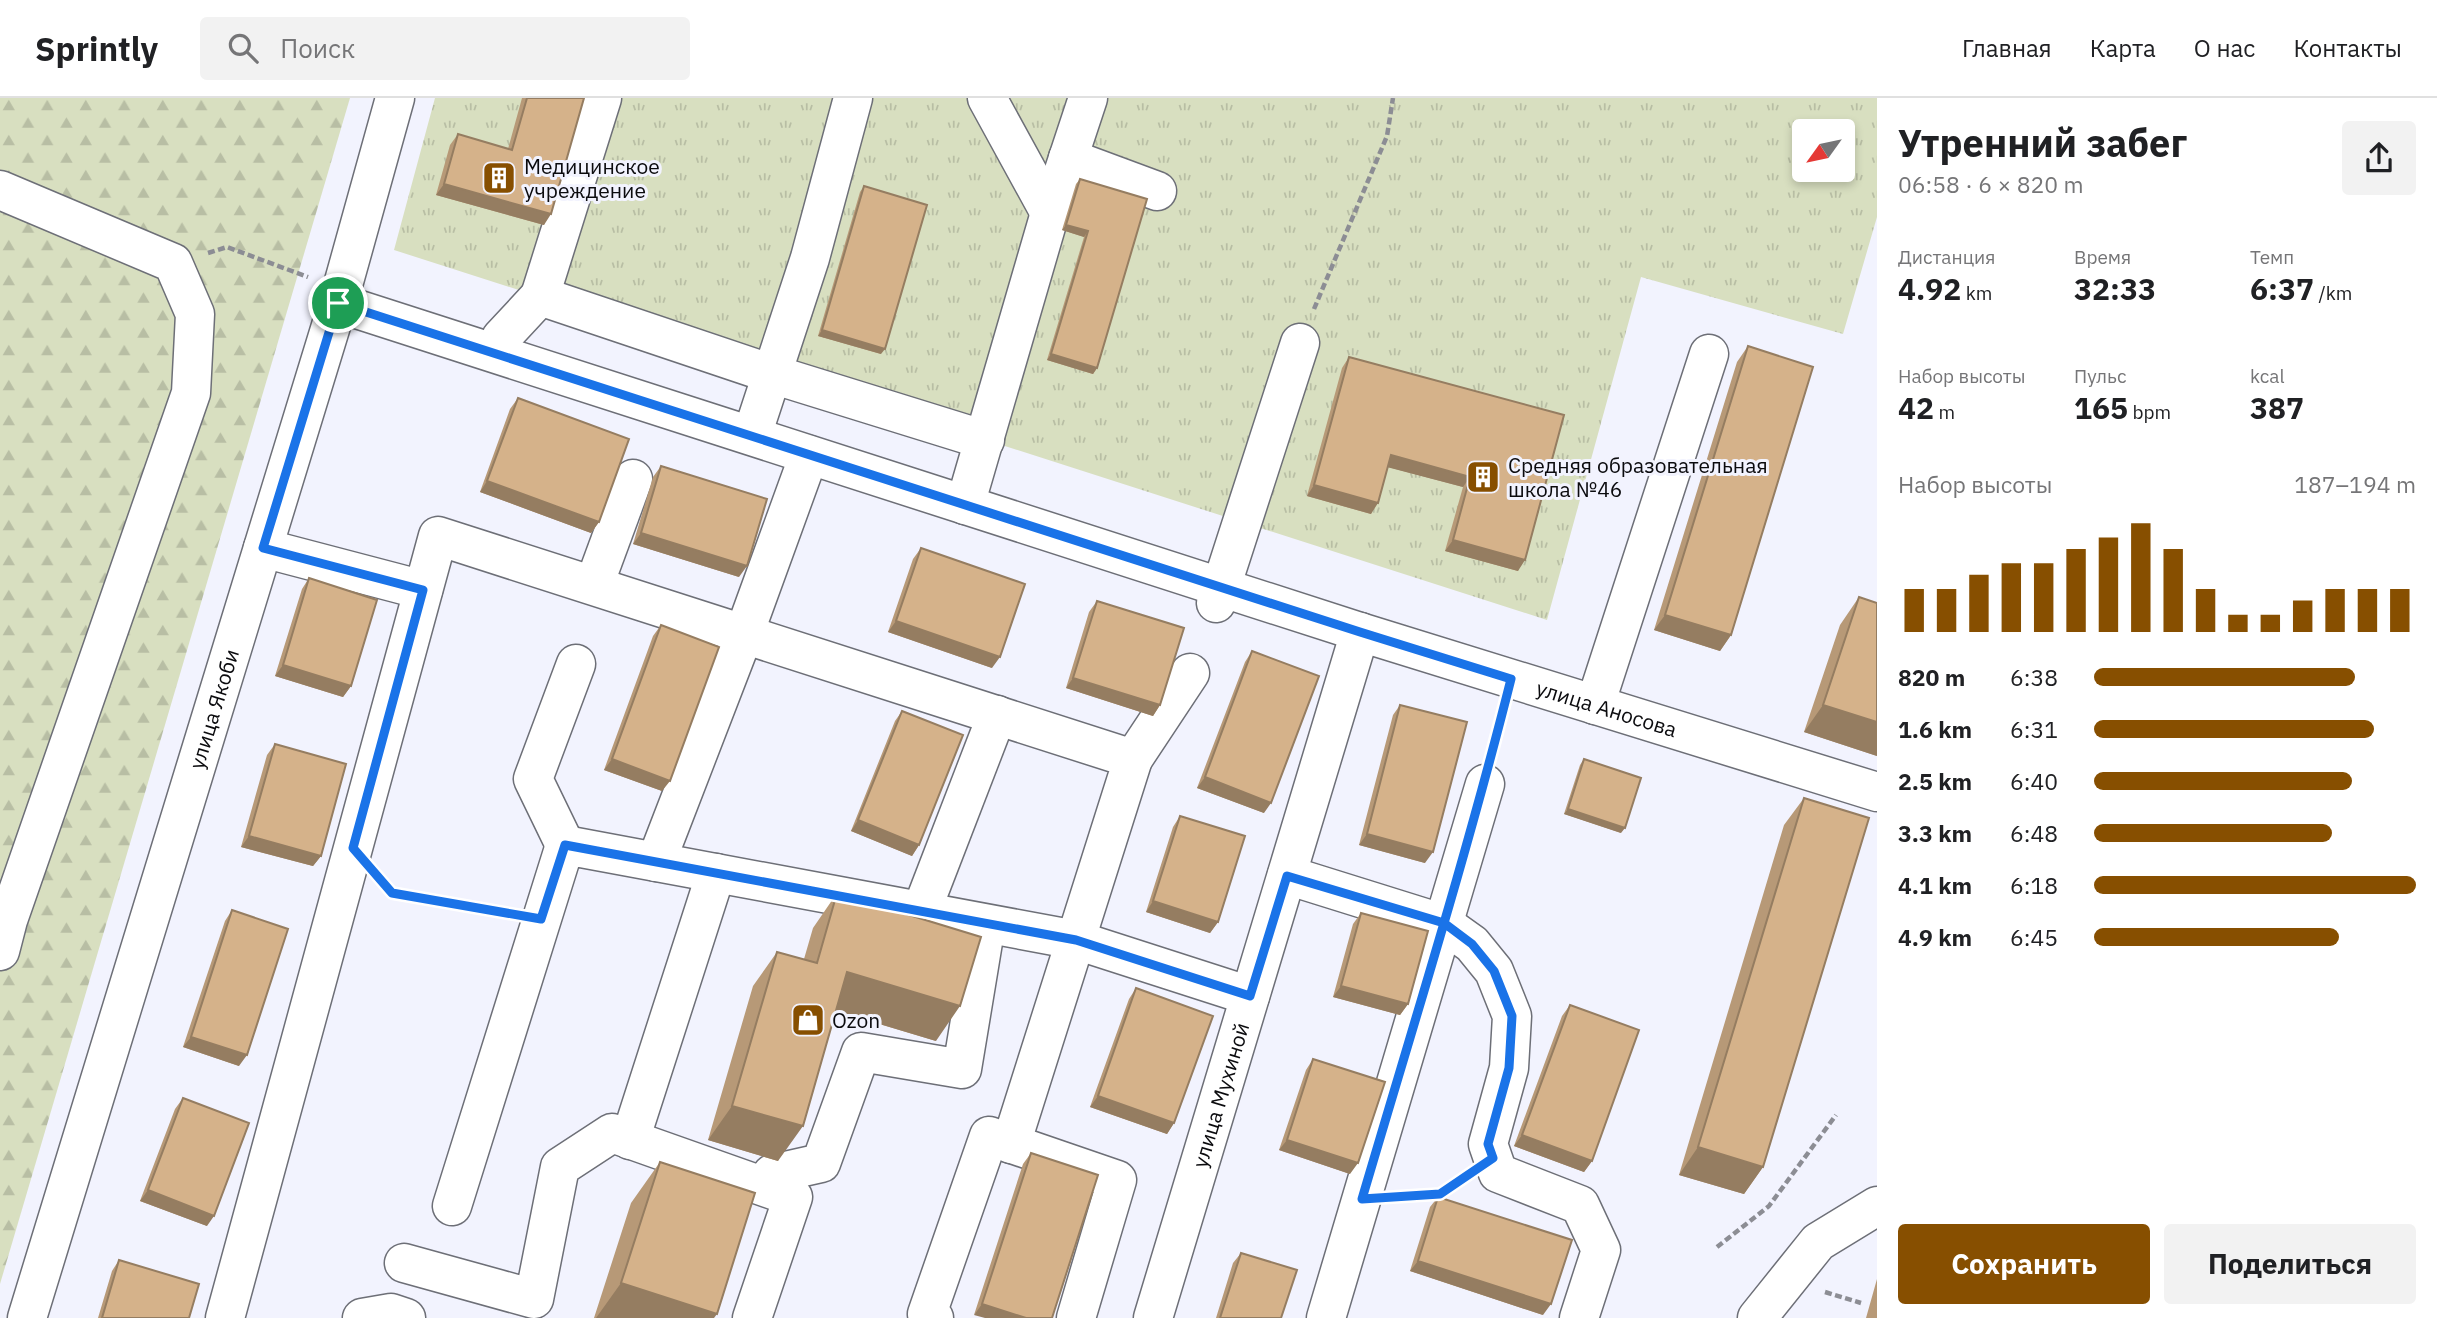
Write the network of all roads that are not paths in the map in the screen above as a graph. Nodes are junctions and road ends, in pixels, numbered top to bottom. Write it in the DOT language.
graph roads {
  1 [pos="395,98"];
  2 [pos="602,98"];
  3 [pos="853,98"];
  4 [pos="987,98"];
  5 [pos="1088,98"];
  6 [pos="1068,158"];
  7 [pos="0,190"];
  8 [pos="1157,191"];
  9 [pos="1050,213"];
  10 [pos="329,292"];
  11 [pos="540,296"];
  12 [pos="501,338"];
  13 [pos="1300,344"];
  14 [pos="1709,354"];
  15 [pos="772,374"];
  16 [pos="756,423"];
  17 [pos="985,440"];
  18 [pos="809,454"];
  19 [pos="633,479"];
  20 [pos="965,505"];
  21 [pos="263,548"];
  22 [pos="594,586"];
  23 [pos="423,590"];
  24 [pos="1218,595"];
  25 [pos="1360,632"];
  26 [pos="744,634"];
  27 [pos="576,664"];
  28 [pos="1190,673"];
  29 [pos="1595,705"];
  30 [pos="997,715"];
  31 [pos="1133,759"];
  32 [pos="1485,784"];
  33 [pos="1877,792"];
  34 [pos="565,845"];
  35 [pos="656,862"];
  36 [pos="716,873"];
  37 [pos="1287,876"];
  38 [pos="921,912"];
  39 [pos="986,923"];
  40 [pos="1444,923"];
  41 [pos="1076,940"];
  42 [pos="0,951"];
  43 [pos="1250,996"];
  44 [pos="630,1140"];
  45 [pos="1011,1144"];
  46 [pos="772,1174"];
  47 [pos="452,1206"];
  48 [pos="1877,1206"];
  49 [pos="404,1263"];
  50 [pos="27,1318"];
  51 [pos="225,1318"];
  52 [pos="362,1318"];
  53 [pos="406,1318"];
  54 [pos="752,1318"];
  55 [pos="934,1318"];
  56 [pos="1076,1318"];
  57 [pos="1153,1318"];
  58 [pos="1326,1318"];
  59 [pos="1579,1318"];
  60 [pos="1757,1318"];
  1 -- 10 [label="street, улица Якоби"];
  2 -- 11 [label="street"];
  3 -- 15 [label="street"];
  4 -- 9 [label="street"];
  5 -- 6 [label="street"];
  6 -- 8 [label="street"];
  6 -- 9 [label="street"];
  7 -- 42 [label="street"];
  9 -- 17 [label="street"];
  10 -- 18 [label="street, улица Аносова"];
  10 -- 21 [label="street, улица Якоби"];
  11 -- 12 [label="street"];
  11 -- 15 [label="street"];
  13 -- 24 [label="street"];
  14 -- 29 [label="street"];
  15 -- 16 [label="street"];
  15 -- 17 [label="street"];
  17 -- 20 [label="street"];
  18 -- 20 [label="street, улица Аносова"];
  18 -- 26 [label="street"];
  19 -- 22 [label="street"];
  20 -- 24 [label="street, улица Аносова"];
  21 -- 23 [label="street"];
  21 -- 50 [label="street, улица Якоби"];
  22 -- 23 [label="street"];
  22 -- 26 [label="street"];
  23 -- 51 [label="street"];
  24 -- 25 [label="street, улица Аносова"];
  25 -- 29 [label="street, улица Аносова"];
  25 -- 37 [label="street, улица Мухиной"];
  26 -- 30 [label="street"];
  26 -- 35 [label="street"];
  27 -- 34 [label="street"];
  28 -- 31 [label="street"];
  29 -- 33 [label="street, улица Аносова"];
  30 -- 31 [label="street"];
  30 -- 38 [label="street"];
  31 -- 41 [label="street"];
  32 -- 40 [label="street"];
  34 -- 35 [label="street"];
  34 -- 47 [label="street"];
  35 -- 36 [label="street"];
  36 -- 38 [label="street"];
  36 -- 44 [label="street"];
  37 -- 40 [label="street"];
  37 -- 43 [label="street, улица Мухиной"];
  38 -- 39 [label="street"];
  39 -- 41 [label="street"];
  39 -- 46 [label="street"];
  40 -- 58 [label="street"];
  40 -- 59 [label="street"];
  41 -- 43 [label="street"];
  41 -- 45 [label="street"];
  43 -- 57 [label="street, улица Мухиной"];
  44 -- 49 [label="street"];
  44 -- 54 [label="street"];
  45 -- 55 [label="street"];
  45 -- 56 [label="street"];
  48 -- 60 [label="street"];
  52 -- 53 [label="street"];
}
